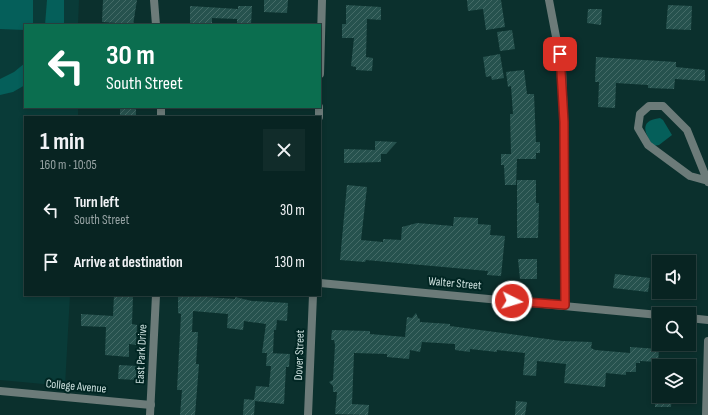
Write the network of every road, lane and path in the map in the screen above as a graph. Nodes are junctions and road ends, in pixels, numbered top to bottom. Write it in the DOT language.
graph roads {
  1 [pos="154,0"];
  2 [pos="322,0"];
  3 [pos="549,0"];
  4 [pos="156,24"];
  5 [pos="321,37"];
  6 [pos="708,182"];
  7 [pos="321,283"];
  8 [pos="156,296"];
  9 [pos="313,296"];
  10 [pos="565,305"];
  11 [pos="652,314"];
  12 [pos="696,319"];
  13 [pos="708,320"];
  14 [pos="708,341"];
  15 [pos="0,392"];
  16 [pos="150,405"];
  17 [pos="150,415"];
  18 [pos="308,415"];
  19 [pos="706,415"];
  1 -- 4 [label="street"];
  2 -- 5 [label="street"];
  3 -- 10 [label="street"];
  6 -- 6 [label="street"];
  7 -- 10 [label="street, Walter Street"];
  8 -- 16 [label="street, East Park Drive"];
  9 -- 18 [label="street, Dover Street"];
  10 -- 11 [label="street, Walter Street"];
  12 -- 13 [label="street"];
  14 -- 19 [label="street"];
  15 -- 16 [label="street, College Avenue"];
  16 -- 17 [label="street, East Park Drive"];
}
